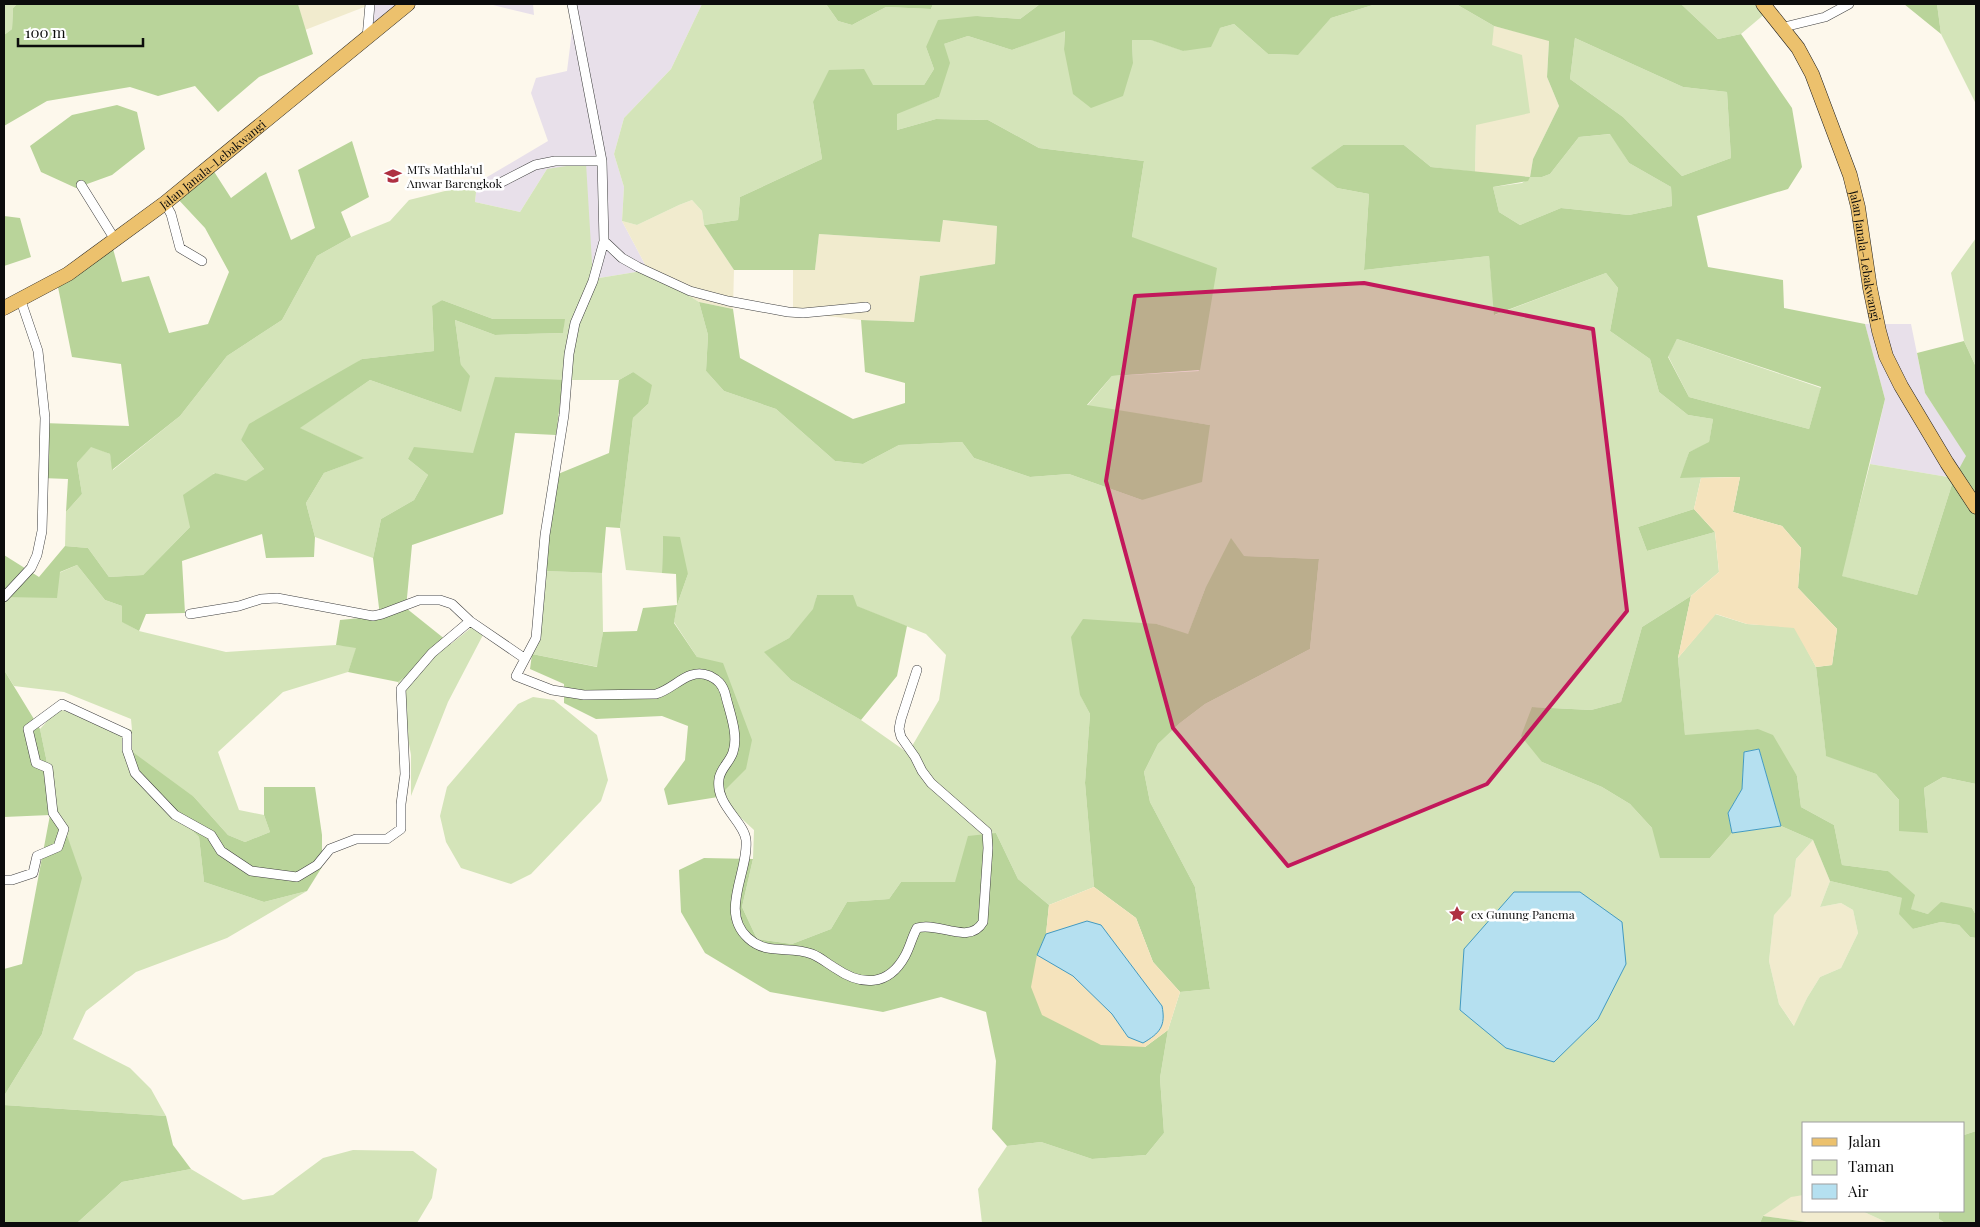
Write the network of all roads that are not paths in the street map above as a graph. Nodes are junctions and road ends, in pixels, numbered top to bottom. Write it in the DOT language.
graph roads {
  1 [pos="370,4"];
  2 [pos="408,4"];
  3 [pos="572,4"];
  4 [pos="1763,4"];
  5 [pos="1849,4"];
  6 [pos="1784,28"];
  7 [pos="367,38"];
  8 [pos="602,161"];
  9 [pos="500,183"];
  10 [pos="81,184"];
  11 [pos="165,203"];
  12 [pos="114,238"];
  13 [pos="604,241"];
  14 [pos="202,261"];
  15 [pos="21,300"];
  16 [pos="866,307"];
  17 [pos="4,308"];
  18 [pos="1976,507"];
  19 [pos="4,597"];
  20 [pos="190,614"];
  21 [pos="470,621"];
  22 [pos="524,658"];
  23 [pos="917,670"];
  24 [pos="4,880"];
  1 -- 7 [label="street"];
  2 -- 7 [label="main road, Jalan Janala–Lebakwangi"];
  3 -- 8 [label="street"];
  4 -- 6 [label="main road, Jalan Janala–Lebakwangi"];
  5 -- 6 [label="street"];
  6 -- 18 [label="main road, Jalan Janala–Lebakwangi"];
  7 -- 11 [label="main road, Jalan Janala–Lebakwangi"];
  8 -- 9 [label="street"];
  8 -- 13 [label="street"];
  10 -- 12 [label="street"];
  11 -- 12 [label="main road, Jalan Janala–Lebakwangi"];
  11 -- 14 [label="street"];
  12 -- 15 [label="main road, Jalan Janala–Lebakwangi"];
  13 -- 16 [label="street"];
  13 -- 22 [label="street"];
  15 -- 17 [label="main road, Jalan Janala–Lebakwangi"];
  15 -- 19 [label="street"];
  20 -- 21 [label="street"];
  21 -- 22 [label="street"];
  21 -- 24 [label="street"];
  22 -- 23 [label="street"];
}
